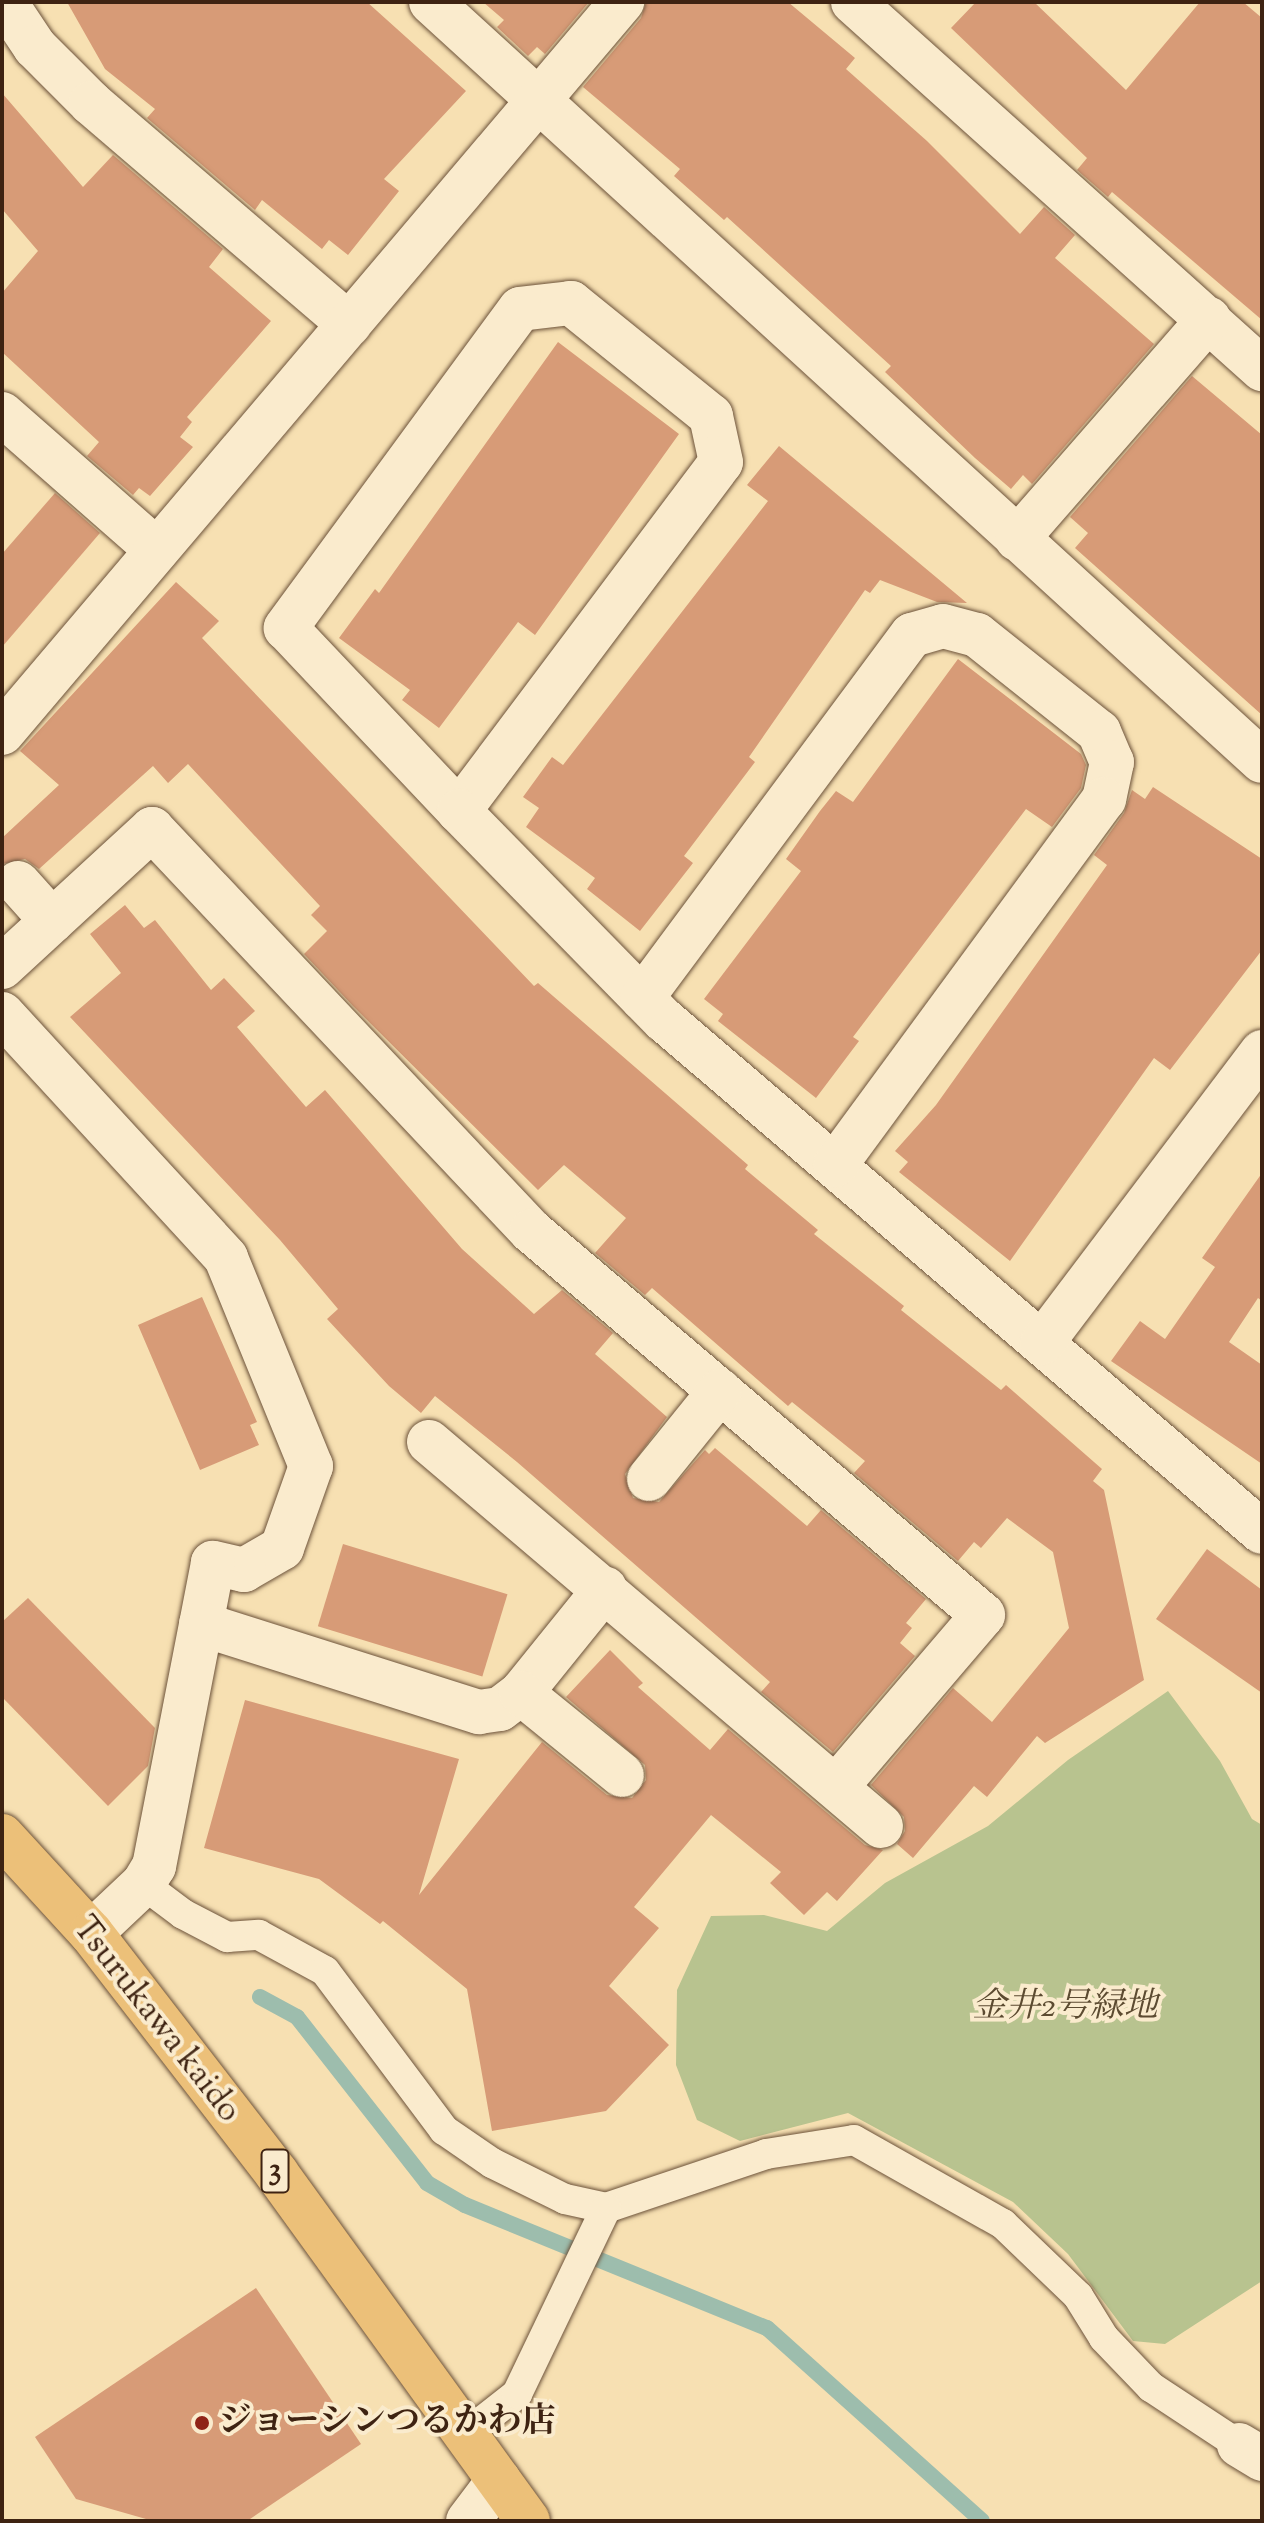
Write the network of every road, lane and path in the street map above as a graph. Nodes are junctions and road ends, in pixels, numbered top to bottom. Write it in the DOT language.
graph roads {
  1 [pos="5,2"];
  2 [pos="431,2"];
  3 [pos="622,2"];
  4 [pos="853,2"];
  5 [pos="540,98"];
  6 [pos="1209,319"];
  7 [pos="349,324"];
  8 [pos="1262,369"];
  9 [pos="2,414"];
  10 [pos="1017,539"];
  11 [pos="157,550"];
  12 [pos="2,733"];
  13 [pos="1262,761"];
  14 [pos="459,811"];
  15 [pos="18,883"];
  16 [pos="52,921"];
  17 [pos="2,967"];
  18 [pos="642,998"];
  19 [pos="2,1014"];
  20 [pos="1262,1052"];
  21 [pos="835,1165"];
  22 [pos="1042,1343"];
  23 [pos="720,1391"];
  24 [pos="429,1442"];
  25 [pos="649,1479"];
  26 [pos="1262,1532"];
  27 [pos="605,1589"];
  28 [pos="201,1624"];
  29 [pos="521,1693"];
  30 [pos="622,1775"];
  31 [pos="836,1787"];
  32 [pos="881,1826"];
  33 [pos="2,1836"];
  34 [pos="143,1884"];
  35 [pos="91,1933"];
  36 [pos="602,2217"];
  37 [pos="466,2434"];
  38 [pos="1251,2452"];
  39 [pos="499,2480"];
  40 [pos="468,2521"];
  41 [pos="528,2521"];
  1 -- 7 [label="street"];
  2 -- 5 [label="street"];
  3 -- 5 [label="street"];
  4 -- 6 [label="street"];
  5 -- 7 [label="street"];
  5 -- 10 [label="street"];
  6 -- 8 [label="street"];
  6 -- 10 [label="street"];
  7 -- 11 [label="street"];
  9 -- 11 [label="street"];
  10 -- 13 [label="street"];
  11 -- 12 [label="street"];
  14 -- 14 [label="street"];
  14 -- 18 [label="street"];
  15 -- 16 [label="street"];
  16 -- 17 [label="street"];
  16 -- 23 [label="street"];
  18 -- 21 [label="street"];
  18 -- 21 [label="street"];
  19 -- 28 [label="street"];
  20 -- 22 [label="street"];
  21 -- 22 [label="street"];
  22 -- 26 [label="street"];
  23 -- 25 [label="street"];
  23 -- 31 [label="street"];
  24 -- 27 [label="street"];
  27 -- 29 [label="street"];
  27 -- 31 [label="street"];
  28 -- 29 [label="street"];
  28 -- 34 [label="street"];
  29 -- 30 [label="street"];
  31 -- 32 [label="street"];
  33 -- 35 [label="main road, Tsurukawa kaido / 3"];
  34 -- 35 [label="street"];
  34 -- 36 [label="lane"];
  35 -- 37 [label="main road, Tsurukawa kaido / 3"];
  36 -- 37 [label="lane"];
  36 -- 38 [label="lane"];
  37 -- 39 [label="main road, Tsurukawa kaido / 3"];
  39 -- 40 [label="street"];
  39 -- 41 [label="main road, Tsurukawa kaido / 3"];
}
